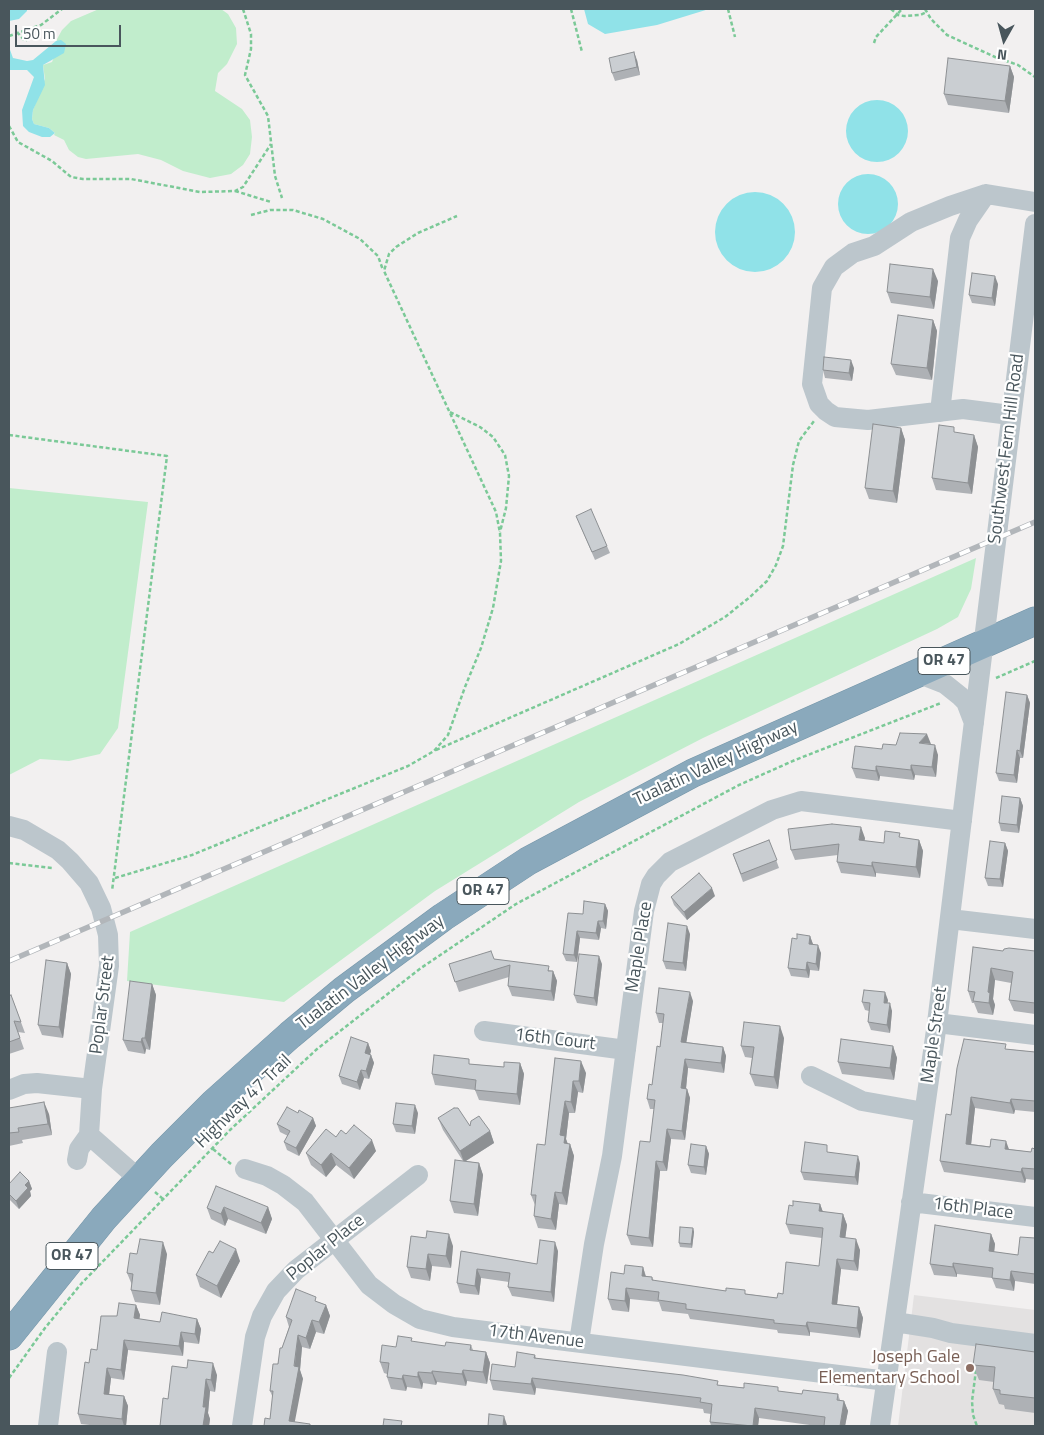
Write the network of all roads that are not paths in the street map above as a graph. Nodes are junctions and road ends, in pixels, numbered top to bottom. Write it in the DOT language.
graph roads {
  1 [pos="986,194"];
  2 [pos="1035,202"];
  3 [pos="1035,224"];
  4 [pos="940,412"];
  5 [pos="1010,415"];
  6 [pos="1035,621"];
  7 [pos="984,643"];
  8 [pos="917,673"];
  9 [pos="974,723"];
  10 [pos="962,821"];
  11 [pos="9,826"];
  12 [pos="950,919"];
  13 [pos="1035,929"];
  14 [pos="937,1023"];
  15 [pos="484,1031"];
  16 [pos="1035,1036"];
  17 [pos="626,1050"];
  18 [pos="811,1076"];
  19 [pos="92,1089"];
  20 [pos="9,1090"];
  21 [pos="924,1112"];
  22 [pos="89,1135"];
  23 [pos="77,1160"];
  24 [pos="245,1169"];
  25 [pos="418,1175"];
  26 [pos="139,1179"];
  27 [pos="911,1202"];
  28 [pos="1035,1217"];
  29 [pos="334,1240"];
  30 [pos="895,1322"];
  31 [pos="9,1336"];
  32 [pos="579,1342"];
  33 [pos="1035,1344"];
  34 [pos="58,1352"];
  35 [pos="887,1381"];
  36 [pos="48,1426"];
  37 [pos="242,1426"];
  38 [pos="880,1426"];
  1 -- 2 [label="street"];
  1 -- 4 [label="street"];
  1 -- 4 [label="street"];
  3 -- 5 [label="street, Southwest Fern Hill Road"];
  4 -- 5 [label="street"];
  5 -- 7 [label="street, Southwest Fern Hill Road"];
  6 -- 7 [label="highway, Tualatin Valley Highway / OR 47"];
  7 -- 8 [label="highway, Tualatin Valley Highway / OR 47"];
  7 -- 9 [label="street, Maple Street"];
  8 -- 9 [label="street"];
  8 -- 26 [label="highway, Tualatin Valley Highway / OR 47"];
  9 -- 10 [label="street, Maple Street"];
  10 -- 12 [label="street, Maple Street"];
  10 -- 17 [label="street, Maple Place"];
  11 -- 19 [label="street, Poplar Street"];
  12 -- 13 [label="street"];
  12 -- 14 [label="street, Maple Street"];
  14 -- 16 [label="street"];
  14 -- 21 [label="street, Maple Street"];
  15 -- 17 [label="street, 16th Court"];
  17 -- 32 [label="street, Maple Place"];
  18 -- 21 [label="street"];
  19 -- 20 [label="street"];
  19 -- 22 [label="street, Poplar Street"];
  21 -- 27 [label="street, Maple Street"];
  22 -- 23 [label="street"];
  22 -- 26 [label="street"];
  24 -- 29 [label="street, 17th Avenue"];
  25 -- 29 [label="street, Poplar Place"];
  26 -- 31 [label="highway, Tualatin Valley Highway / OR 47"];
  27 -- 28 [label="street, 16th Place"];
  27 -- 30 [label="street, Maple Street"];
  29 -- 32 [label="street, 17th Avenue"];
  29 -- 37 [label="street, Poplar Place"];
  30 -- 33 [label="street"];
  30 -- 35 [label="street, Maple Street"];
  32 -- 35 [label="street, 17th Avenue"];
  34 -- 36 [label="street"];
  35 -- 38 [label="street, Maple Street"];
}
